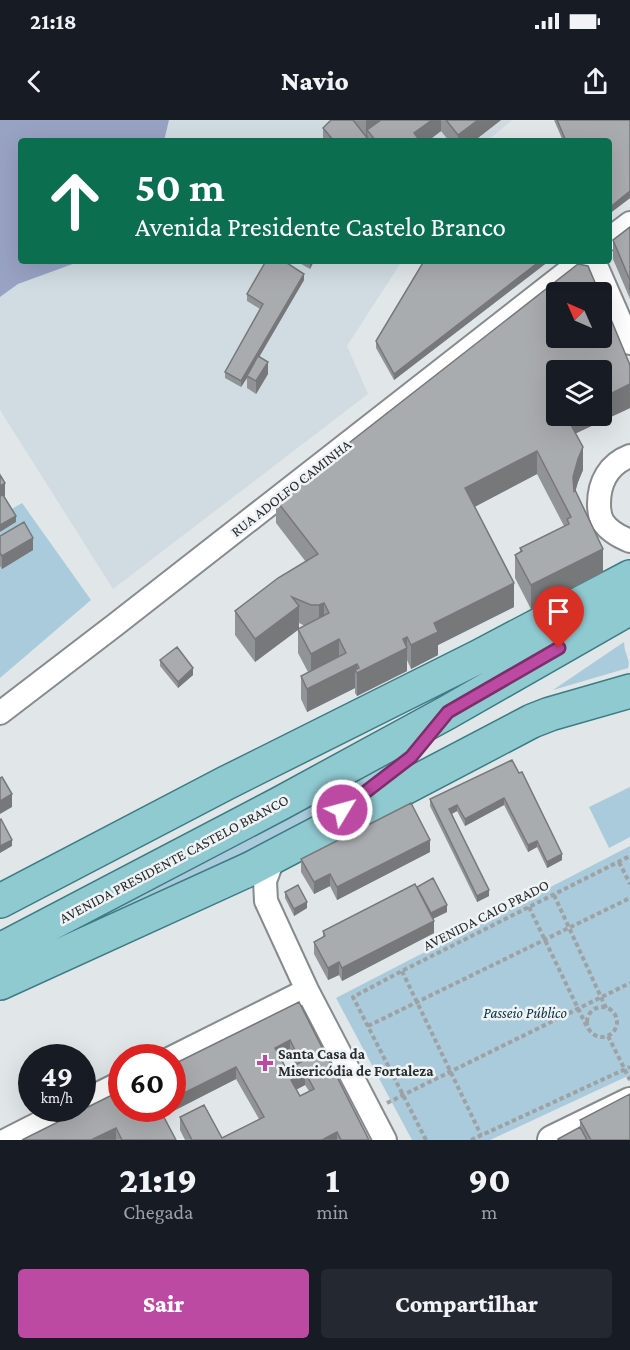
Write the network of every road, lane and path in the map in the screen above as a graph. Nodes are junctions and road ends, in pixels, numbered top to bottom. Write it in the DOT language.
graph roads {
  1 [pos="630,223"];
  2 [pos="612,237"];
  3 [pos="577,264"];
  4 [pos="595,264"];
  5 [pos="630,343"];
  6 [pos="630,456"];
  7 [pos="630,541"];
  8 [pos="630,577"];
  9 [pos="630,608"];
  10 [pos="630,691"];
  11 [pos="448,712"];
  12 [pos="0,713"];
  13 [pos="281,853"];
  14 [pos="630,856"];
  15 [pos="619,862"];
  16 [pos="630,884"];
  17 [pos="554,895"];
  18 [pos="630,898"];
  19 [pos="0,901"];
  20 [pos="529,907"];
  21 [pos="569,927"];
  22 [pos="545,939"];
  23 [pos="0,950"];
  24 [pos="402,970"];
  25 [pos="0,983"];
  26 [pos="630,983"];
  27 [pos="307,990"];
  28 [pos="601,997"];
  29 [pos="417,1002"];
  30 [pos="578,1008"];
  31 [pos="606,1008"];
  32 [pos="368,1026"];
  33 [pos="588,1029"];
  34 [pos="608,1036"];
  35 [pos="186,1050"];
  36 [pos="630,1067"];
  37 [pos="624,1070"];
  38 [pos="450,1072"];
  39 [pos="630,1081"];
  40 [pos="402,1095"];
  41 [pos="630,1102"];
  42 [pos="370,1111"];
  43 [pos="41,1122"];
  44 [pos="481,1135"];
  45 [pos="6,1140"];
  46 [pos="385,1140"];
  47 [pos="426,1140"];
  48 [pos="471,1140"];
  49 [pos="552,1140"];
  1 -- 2 [label="street"];
  3 -- 12 [label="street, RUA ADOLFO CAMINHA"];
  4 -- 5 [label="street"];
  6 -- 7 [label="street"];
  8 -- 19 [label="main road"];
  9 -- 11 [label="main road, AVENIDA PRESIDENTE CASTELO BRANCO"];
  10 -- 13 [label="main road"];
  11 -- 13 [label="main road"];
  11 -- 23 [label="main road, AVENIDA PRESIDENTE CASTELO BRANCO"];
  13 -- 25 [label="main road"];
  13 -- 27 [label="street"];
  14 -- 15 [label="path, AVENIDA CAIO PRADO"];
  15 -- 16 [label="path"];
  15 -- 17 [label="path, AVENIDA CAIO PRADO"];
  17 -- 20 [label="path, AVENIDA CAIO PRADO"];
  17 -- 21 [label="path"];
  18 -- 21 [label="path"];
  20 -- 22 [label="path"];
  20 -- 24 [label="path, AVENIDA CAIO PRADO"];
  21 -- 22 [label="path"];
  21 -- 28 [label="path"];
  22 -- 29 [label="path"];
  22 -- 30 [label="path"];
  24 -- 29 [label="path"];
  24 -- 32 [label="path, AVENIDA CAIO PRADO"];
  26 -- 28 [label="path"];
  27 -- 35 [label="street"];
  27 -- 42 [label="street"];
  28 -- 30 [label="path"];
  28 -- 31 [label="path"];
  29 -- 32 [label="path"];
  29 -- 38 [label="path"];
  30 -- 33 [label="path"];
  30 -- 38 [label="path"];
  31 -- 33 [label="path"];
  31 -- 34 [label="path"];
  32 -- 40 [label="path"];
  33 -- 34 [label="path"];
  34 -- 37 [label="path"];
  36 -- 37 [label="path"];
  37 -- 39 [label="path"];
  37 -- 44 [label="path"];
  38 -- 40 [label="path"];
  38 -- 44 [label="path"];
  40 -- 42 [label="path"];
  40 -- 47 [label="path"];
  41 -- 49 [label="street"];
  42 -- 46 [label="street"];
  43 -- 45 [label="street"];
  44 -- 48 [label="path"];
}
